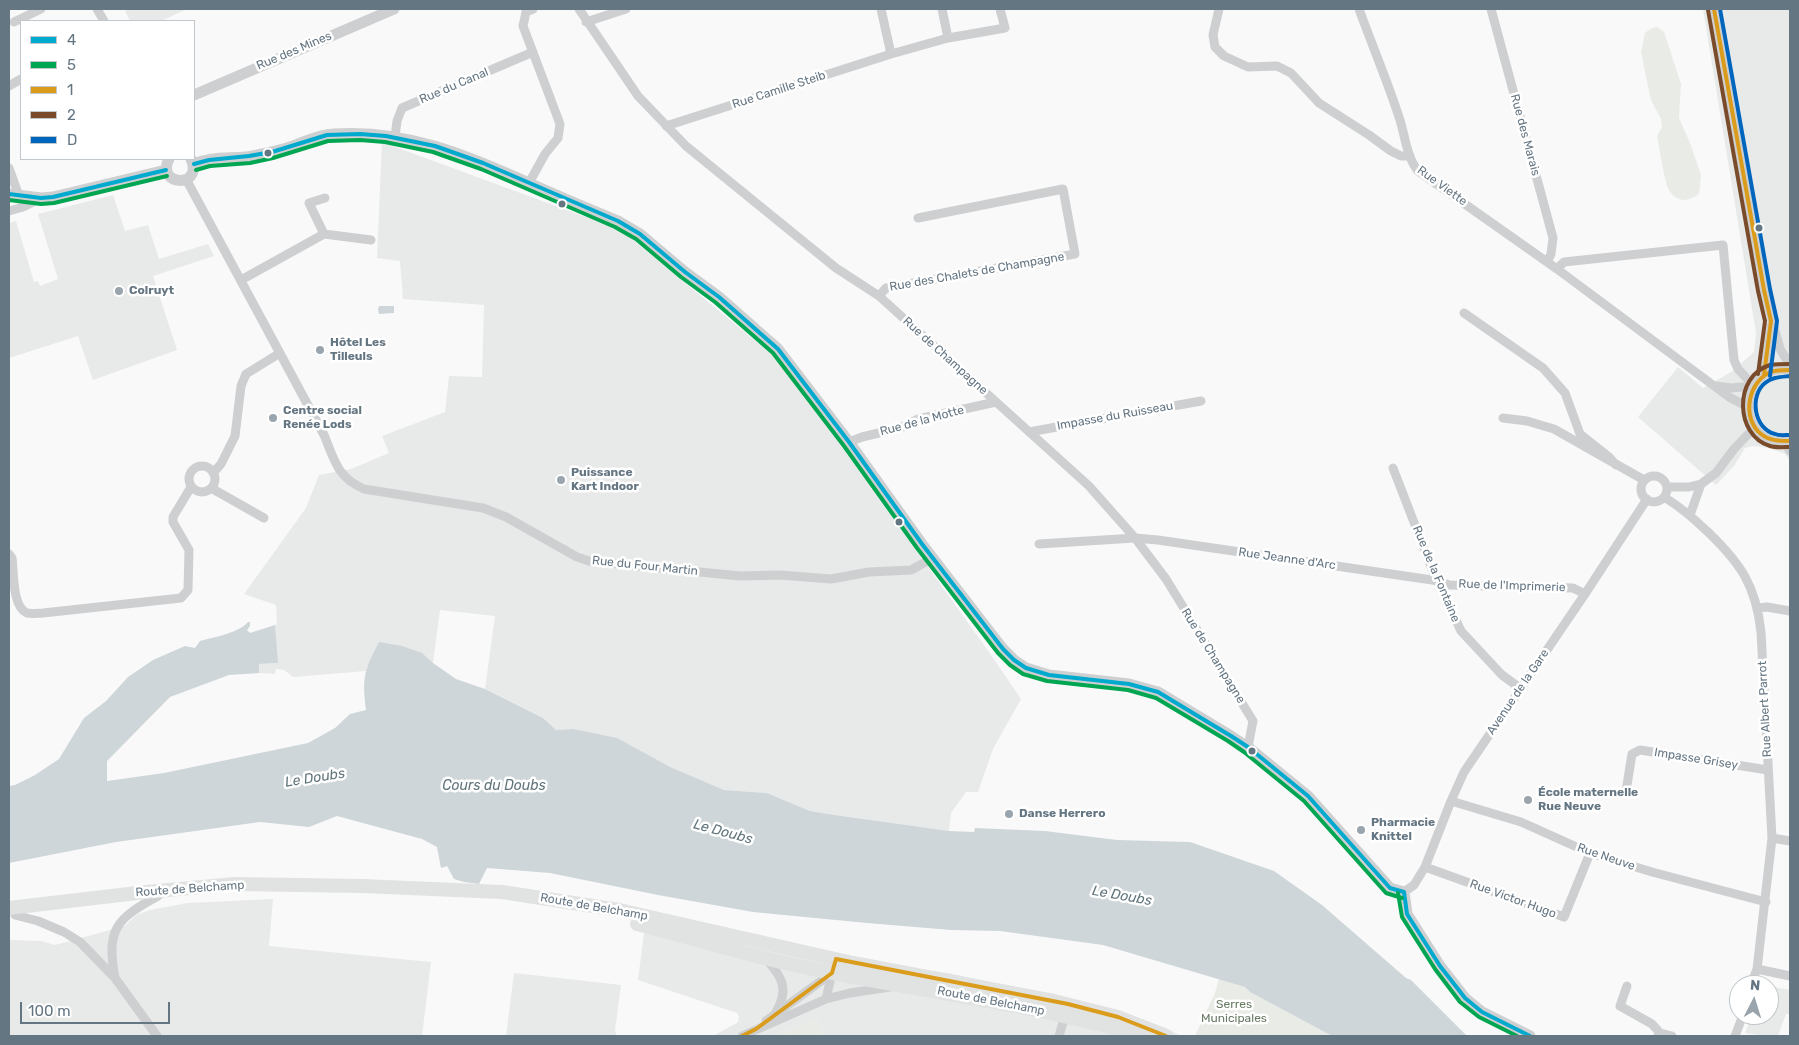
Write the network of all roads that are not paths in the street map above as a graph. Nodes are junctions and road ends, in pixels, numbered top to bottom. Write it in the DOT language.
graph roads {
  1 [pos="41,9"];
  2 [pos="97,9"];
  3 [pos="394,9"];
  4 [pos="533,9"];
  5 [pos="579,9"];
  6 [pos="626,9"];
  7 [pos="881,9"];
  8 [pos="942,9"];
  9 [pos="1000,9"];
  10 [pos="1219,9"];
  11 [pos="1359,9"];
  12 [pos="1492,9"];
  13 [pos="1714,9"];
  14 [pos="103,20"];
  15 [pos="14,22"];
  16 [pos="586,22"];
  17 [pos="948,38"];
  18 [pos="533,52"];
  19 [pos="891,54"];
  20 [pos="20,80"];
  21 [pos="9,86"];
  22 [pos="195,95"];
  23 [pos="666,126"];
  24 [pos="396,136"];
  25 [pos="1410,156"];
  26 [pos="193,161"];
  27 [pos="168,164"];
  28 [pos="9,168"];
  29 [pos="186,180"];
  30 [pos="529,183"];
  31 [pos="14,195"];
  32 [pos="41,198"];
  33 [pos="324,198"];
  34 [pos="9,212"];
  35 [pos="918,218"];
  36 [pos="324,234"];
  37 [pos="371,240"];
  38 [pos="1547,262"];
  39 [pos="1557,270"];
  40 [pos="241,280"];
  41 [pos="879,296"];
  42 [pos="1464,313"];
  43 [pos="1771,321"];
  44 [pos="280,353"];
  45 [pos="1790,365"];
  46 [pos="1790,370"];
  47 [pos="1764,375"];
  48 [pos="1713,385"];
  49 [pos="1754,386"];
  50 [pos="1200,401"];
  51 [pos="996,402"];
  52 [pos="1748,407"];
  53 [pos="1503,418"];
  54 [pos="1755,427"];
  55 [pos="1028,432"];
  56 [pos="849,442"];
  57 [pos="1787,442"];
  58 [pos="1790,452"];
  59 [pos="1616,465"];
  60 [pos="1393,468"];
  61 [pos="213,473"];
  62 [pos="1644,480"];
  63 [pos="1701,484"];
  64 [pos="191,487"];
  65 [pos="1667,487"];
  66 [pos="212,488"];
  67 [pos="1664,497"];
  68 [pos="1647,499"];
  69 [pos="1690,515"];
  70 [pos="264,518"];
  71 [pos="1135,538"];
  72 [pos="1039,544"];
  73 [pos="9,554"];
  74 [pos="933,558"];
  75 [pos="1439,581"];
  76 [pos="1585,594"];
  77 [pos="1758,608"];
  78 [pos="1790,611"];
  79 [pos="1520,688"];
  80 [pos="1248,747"];
  81 [pos="1768,770"];
  82 [pos="1626,791"];
  83 [pos="1451,801"];
  84 [pos="1772,838"];
  85 [pos="1790,841"];
  86 [pos="1590,853"];
  87 [pos="1425,867"];
  88 [pos="1404,892"];
  89 [pos="158,896"];
  90 [pos="1766,902"];
  91 [pos="11,913"];
  92 [pos="767,960"];
  93 [pos="834,966"];
  94 [pos="1757,969"];
  95 [pos="1755,975"];
  96 [pos="1790,976"];
  97 [pos="115,978"];
  98 [pos="900,985"];
  99 [pos="1627,986"];
  100 [pos="826,1000"];
  101 [pos="1066,1010"];
  102 [pos="775,1015"];
  103 [pos="756,1029"];
  104 [pos="1659,1035"];
  105 [pos="157,1036"];
  106 [pos="742,1036"];
  107 [pos="1059,1036"];
  108 [pos="1141,1036"];
  109 [pos="1166,1036"];
  110 [pos="1530,1036"];
  111 [pos="1672,1036"];
  1 -- 15 [label="street"];
  2 -- 14 [label="street"];
  3 -- 22 [label="street, Rue des Mines"];
  4 -- 18 [label="street"];
  5 -- 16 [label="street, Rue de Champagne"];
  6 -- 16 [label="street"];
  7 -- 19 [label="street"];
  8 -- 17 [label="street"];
  9 -- 17 [label="street, Rue Camille Steib"];
  10 -- 25 [label="street"];
  11 -- 25 [label="street, Rue Viette"];
  12 -- 38 [label="street, Rue des Marais"];
  13 -- 43 [label="street"];
  16 -- 23 [label="street, Rue de Champagne"];
  17 -- 19 [label="street, Rue Camille Steib"];
  18 -- 24 [label="street, Rue du Canal"];
  18 -- 30 [label="street"];
  19 -- 23 [label="street, Rue Camille Steib"];
  20 -- 21 [label="street"];
  23 -- 41 [label="street, Rue de Champagne"];
  24 -- 26 [label="street"];
  24 -- 30 [label="street"];
  25 -- 38 [label="street, Rue Viette"];
  26 -- 29 [label="street"];
  27 -- 29 [label="street"];
  27 -- 32 [label="street"];
  28 -- 31 [label="street"];
  29 -- 40 [label="street"];
  30 -- 56 [label="street"];
  31 -- 32 [label="street"];
  32 -- 34 [label="street"];
  33 -- 36 [label="street"];
  35 -- 41 [label="street, Rue des Chalets de Champagne"];
  36 -- 37 [label="street"];
  36 -- 40 [label="street"];
  38 -- 39 [label="street, Rue Viette"];
  39 -- 48 [label="street, Rue Viette"];
  39 -- 49 [label="street"];
  40 -- 44 [label="street"];
  41 -- 51 [label="street, Rue de Champagne"];
  42 -- 59 [label="street"];
  43 -- 45 [label="street"];
  43 -- 47 [label="street"];
  44 -- 61 [label="street"];
  44 -- 74 [label="street, Rue du Four Martin"];
  46 -- 47 [label="street"];
  47 -- 49 [label="street"];
  48 -- 49 [label="street"];
  48 -- 52 [label="street, Rue Viette"];
  49 -- 52 [label="street"];
  50 -- 55 [label="street, Impasse du Ruisseau"];
  51 -- 55 [label="street, Rue de Champagne"];
  51 -- 56 [label="street, Rue de la Motte"];
  52 -- 54 [label="street"];
  53 -- 59 [label="street"];
  54 -- 57 [label="street"];
  54 -- 63 [label="street"];
  55 -- 71 [label="street, Rue de Champagne"];
  56 -- 74 [label="street"];
  57 -- 58 [label="street"];
  59 -- 62 [label="street"];
  60 -- 75 [label="street, Rue de la Fontaine"];
  61 -- 64 [label="street"];
  61 -- 66 [label="street"];
  62 -- 65 [label="street"];
  62 -- 68 [label="street"];
  63 -- 65 [label="street"];
  63 -- 69 [label="street"];
  64 -- 66 [label="street"];
  64 -- 73 [label="street"];
  65 -- 67 [label="street"];
  66 -- 70 [label="street"];
  67 -- 68 [label="street"];
  67 -- 69 [label="street, Rue Albert Parrot"];
  68 -- 76 [label="street, Avenue de la Gare"];
  69 -- 77 [label="street, Rue Albert Parrot"];
  71 -- 72 [label="street, Rue Jeanne d'Arc"];
  71 -- 75 [label="street, Rue Jeanne d'Arc"];
  71 -- 80 [label="street, Rue de Champagne"];
  74 -- 80 [label="street"];
  75 -- 76 [label="street, Rue de l'Imprimerie"];
  75 -- 79 [label="street, Rue de la Fontaine"];
  76 -- 79 [label="street, Avenue de la Gare"];
  77 -- 78 [label="street"];
  77 -- 81 [label="street, Rue Albert Parrot"];
  79 -- 83 [label="street, Avenue de la Gare"];
  80 -- 88 [label="street"];
  81 -- 82 [label="street, Impasse Grisey"];
  81 -- 84 [label="street, Rue Albert Parrot"];
  83 -- 86 [label="street, Rue Neuve"];
  83 -- 87 [label="street, Avenue de la Gare"];
  84 -- 85 [label="street"];
  84 -- 90 [label="street, Rue Albert Parrot"];
  86 -- 87 [label="street, Rue Victor Hugo"];
  86 -- 90 [label="street, Rue Neuve"];
  87 -- 88 [label="street, Avenue de la Gare"];
  88 -- 110 [label="street"];
  89 -- 91 [label="main road, Route de Belchamp"];
  89 -- 92 [label="main road, Route de Belchamp"];
  89 -- 97 [label="street"];
  90 -- 94 [label="street, Rue Albert Parrot"];
  91 -- 93 [label="main road, Route de Belchamp"];
  91 -- 97 [label="street"];
  92 -- 93 [label="main road, Route de Belchamp"];
  92 -- 102 [label="street"];
  93 -- 98 [label="main road, Route de Belchamp"];
  93 -- 100 [label="street"];
  93 -- 101 [label="main road, Route de Belchamp"];
  93 -- 102 [label="street"];
  94 -- 95 [label="street"];
  94 -- 96 [label="street"];
  97 -- 105 [label="street"];
  98 -- 100 [label="street"];
  98 -- 101 [label="main road, Route de Belchamp"];
  99 -- 104 [label="street"];
  100 -- 103 [label="street"];
  101 -- 107 [label="street"];
  101 -- 108 [label="main road, Route de Belchamp"];
  101 -- 109 [label="main road, Route de Belchamp"];
  102 -- 103 [label="street"];
  103 -- 106 [label="street"];
  104 -- 111 [label="street"];
}
